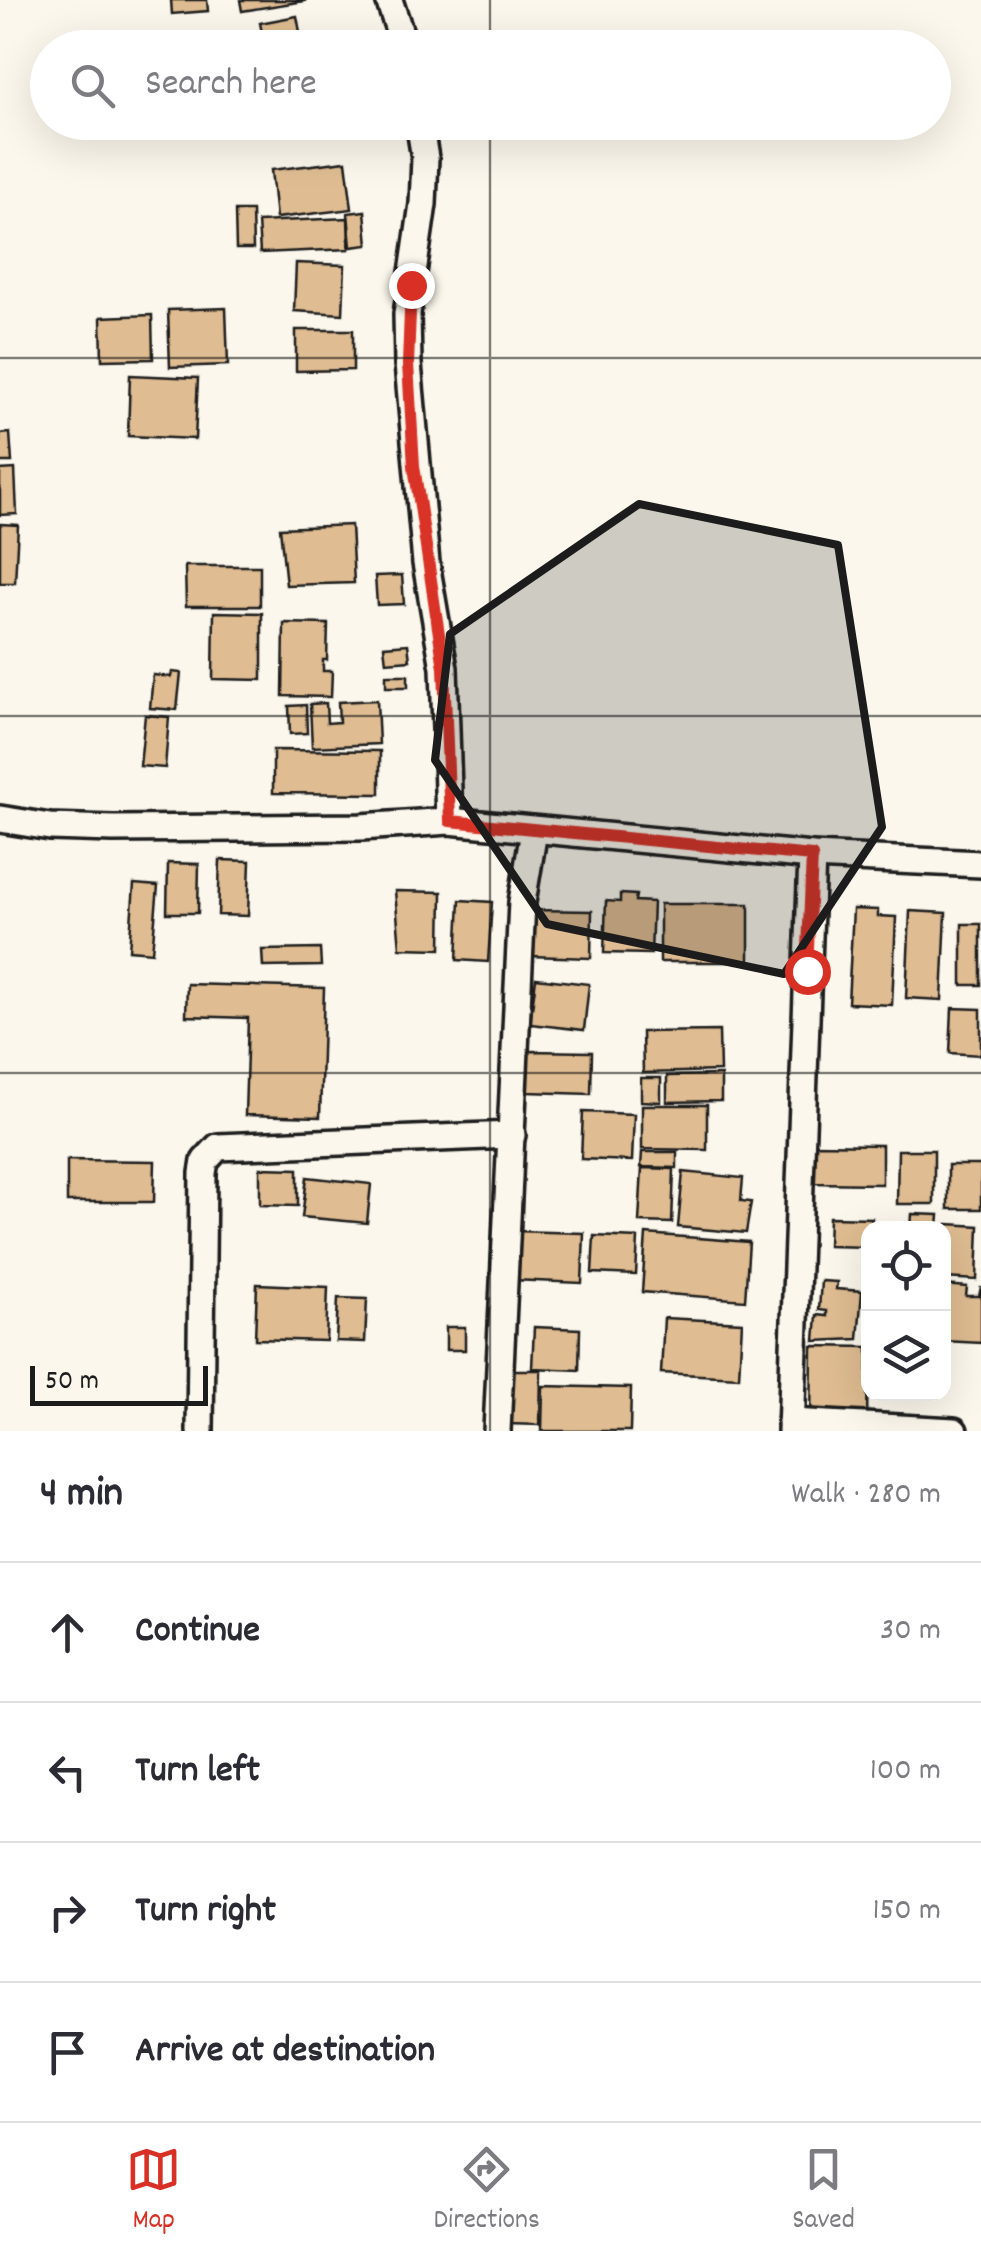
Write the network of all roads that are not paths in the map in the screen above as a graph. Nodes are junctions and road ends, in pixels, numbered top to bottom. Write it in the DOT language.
graph roads {
  1 [pos="389,0"];
  2 [pos="399,30"];
  3 [pos="422,140"];
  4 [pos="0,819"];
  5 [pos="450,821"];
  6 [pos="534,831"];
  7 [pos="812,856"];
  8 [pos="981,864"];
  9 [pos="512,1135"];
  10 [pos="791,1426"];
  11 [pos="200,1431"];
  12 [pos="496,1431"];
  13 [pos="954,1431"];
  1 -- 2 [label="street"];
  3 -- 5 [label="street"];
  4 -- 5 [label="street"];
  5 -- 6 [label="street"];
  6 -- 7 [label="street"];
  6 -- 9 [label="street"];
  7 -- 8 [label="street"];
  7 -- 10 [label="street"];
  9 -- 11 [label="street"];
  9 -- 12 [label="street"];
  10 -- 13 [label="street"];
}
